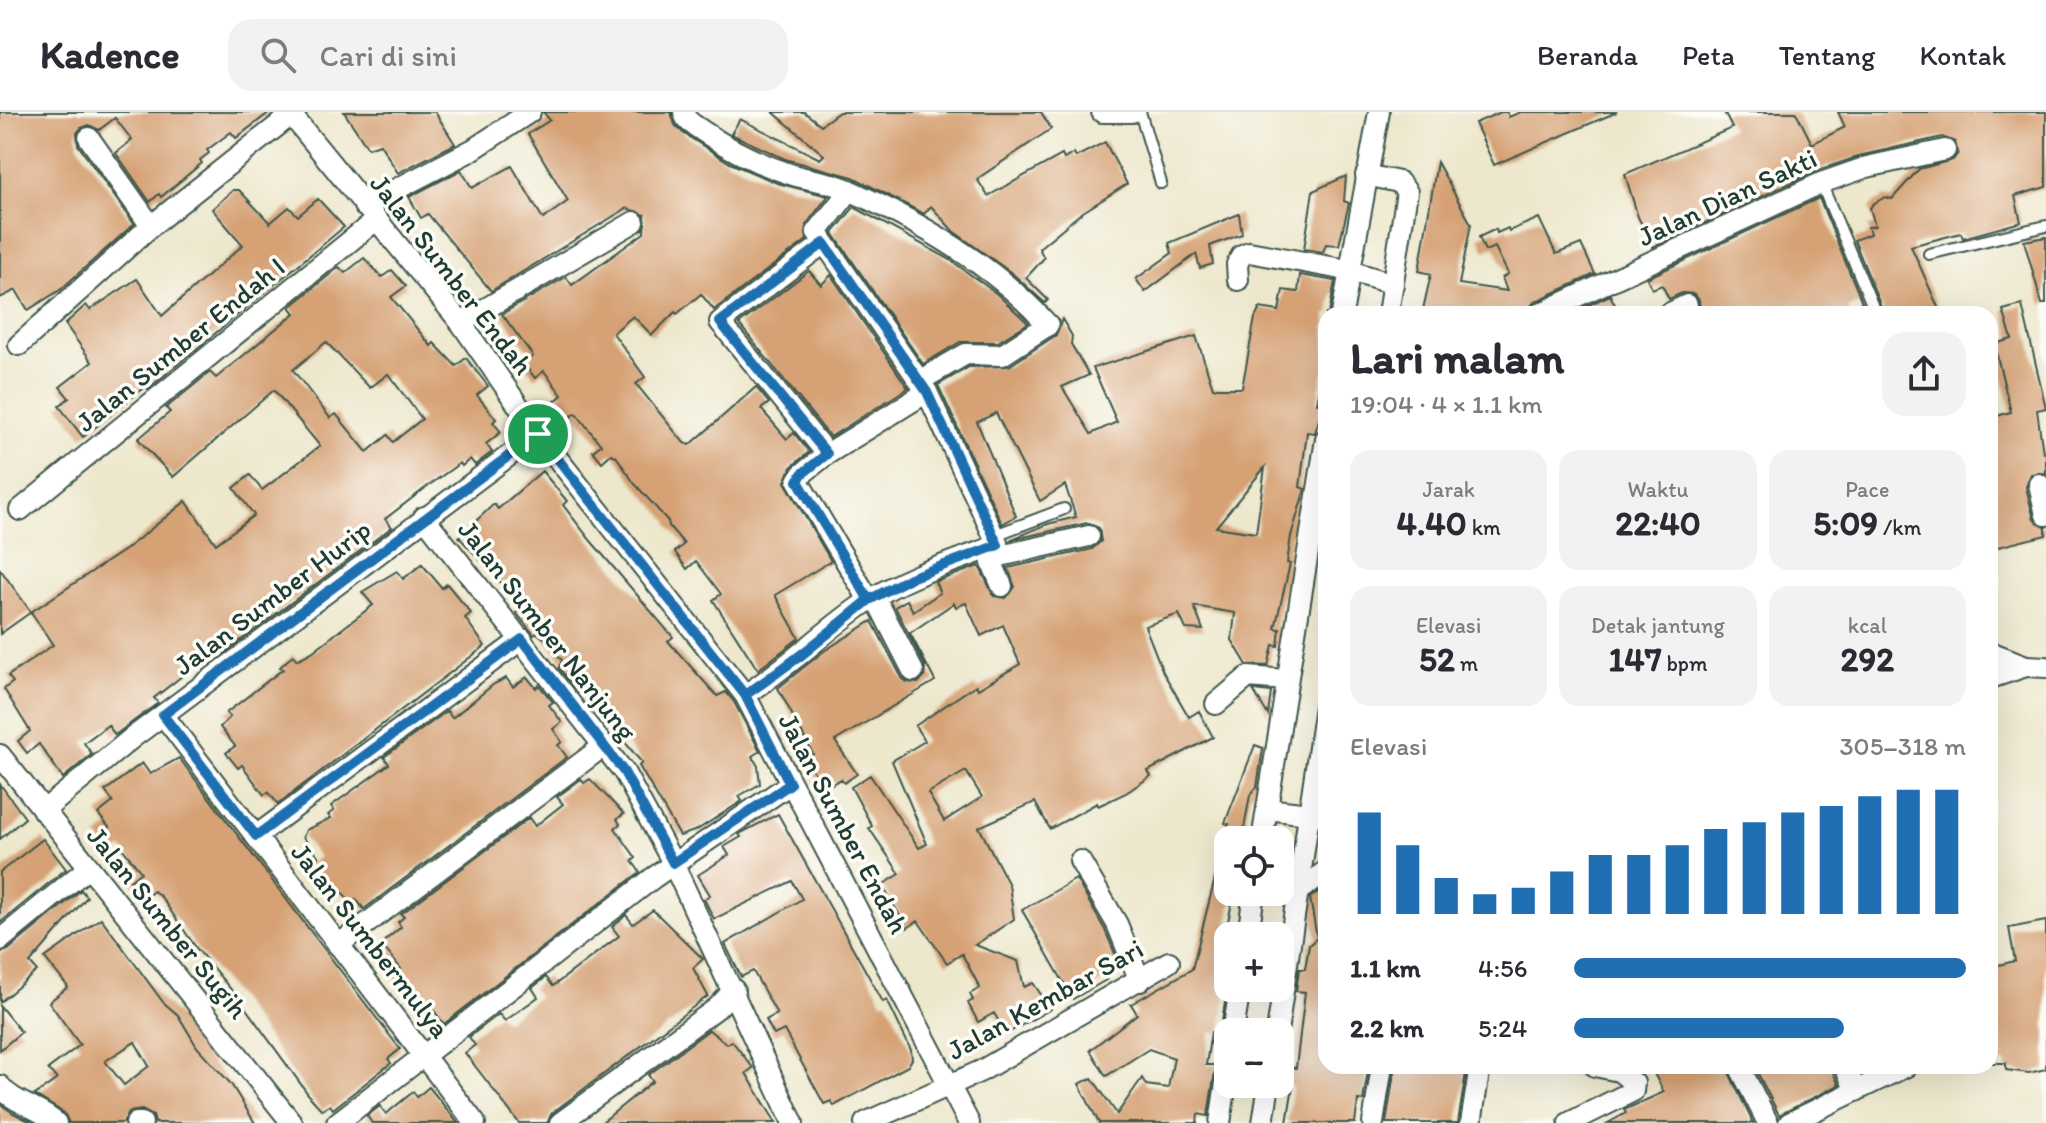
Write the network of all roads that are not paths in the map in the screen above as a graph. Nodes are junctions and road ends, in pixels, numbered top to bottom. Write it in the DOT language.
graph roads {
  1 [pos="530,112"];
  2 [pos="684,112"];
  3 [pos="1102,112"];
  4 [pos="1132,112"];
  5 [pos="1140,112"];
  6 [pos="1379,112"];
  7 [pos="290,113"];
  8 [pos="89,138"];
  9 [pos="1945,150"];
  10 [pos="1366,175"];
  11 [pos="1161,183"];
  12 [pos="1821,183"];
  13 [pos="850,190"];
  14 [pos="370,213"];
  15 [pos="634,222"];
  16 [pos="151,226"];
  17 [pos="2046,226"];
  18 [pos="824,243"];
  19 [pos="1929,254"];
  20 [pos="1347,270"];
  21 [pos="1238,280"];
  22 [pos="1393,284"];
  23 [pos="1343,306"];
  24 [pos="1389,306"];
  25 [pos="1556,306"];
  26 [pos="1873,306"];
  27 [pos="461,323"];
  28 [pos="19,345"];
  29 [pos="923,386"];
  30 [pos="538,434"];
  31 [pos="827,454"];
  32 [pos="2039,484"];
  33 [pos="1318,487"];
  34 [pos="1064,509"];
  35 [pos="20,510"];
  36 [pos="2046,515"];
  37 [pos="424,517"];
  38 [pos="1089,536"];
  39 [pos="998,545"];
  40 [pos="1002,586"];
  41 [pos="872,599"];
  42 [pos="522,639"];
  43 [pos="1998,655"];
  44 [pos="2036,667"];
  45 [pos="913,671"];
  46 [pos="1998,676"];
  47 [pos="1286,680"];
  48 [pos="745,695"];
  49 [pos="1216,704"];
  50 [pos="163,715"];
  51 [pos="605,745"];
  52 [pos="0,755"];
  53 [pos="790,784"];
  54 [pos="1267,809"];
  55 [pos="43,811"];
  56 [pos="1318,815"];
  57 [pos="1264,826"];
  58 [pos="256,836"];
  59 [pos="1080,861"];
  60 [pos="673,863"];
  61 [pos="88,868"];
  62 [pos="1318,877"];
  63 [pos="1298,891"];
  64 [pos="0,940"];
  65 [pos="338,945"];
  66 [pos="1169,962"];
  67 [pos="1140,981"];
  68 [pos="734,990"];
  69 [pos="1279,1018"];
  70 [pos="423,1054"];
  71 [pos="1381,1074"];
  72 [pos="1479,1074"];
  73 [pos="1622,1074"];
  74 [pos="1743,1074"];
  75 [pos="1849,1074"];
  76 [pos="1891,1074"];
  77 [pos="948,1085"];
  78 [pos="1,1088"];
  79 [pos="1856,1091"];
  80 [pos="1224,1098"];
  81 [pos="1267,1098"];
  82 [pos="56,1123"];
  83 [pos="136,1123"];
  84 [pos="142,1123"];
  85 [pos="292,1123"];
  86 [pos="337,1123"];
  87 [pos="475,1123"];
  88 [pos="560,1123"];
  89 [pos="793,1123"];
  90 [pos="865,1123"];
  91 [pos="969,1123"];
  92 [pos="1220,1123"];
  93 [pos="1263,1123"];
  94 [pos="1373,1123"];
  95 [pos="1471,1123"];
  96 [pos="1569,1123"];
  97 [pos="1768,1123"];
  98 [pos="1789,1123"];
  1 -- 14 [label="street, Jalan Sumber Endah I"];
  2 -- 13 [label="street"];
  3 -- 4 [label="street"];
  5 -- 11 [label="lane"];
  6 -- 10 [label="street"];
  7 -- 14 [label="street, Jalan Sumber Endah"];
  7 -- 16 [label="street"];
  8 -- 16 [label="street"];
  9 -- 12 [label="street, Jalan Dian Sakti"];
  10 -- 20 [label="street"];
  10 -- 22 [label="street"];
  12 -- 25 [label="street, Jalan Dian Sakti"];
  12 -- 26 [label="lane"];
  13 -- 18 [label="street"];
  13 -- 29 [label="street"];
  14 -- 27 [label="street, Jalan Sumber Endah"];
  14 -- 35 [label="street, Jalan Sumber Endah I"];
  15 -- 27 [label="street"];
  16 -- 28 [label="street"];
  17 -- 19 [label="lane"];
  18 -- 29 [label="street"];
  18 -- 31 [label="street"];
  20 -- 21 [label="street"];
  20 -- 22 [label="street"];
  20 -- 23 [label="street"];
  22 -- 24 [label="street"];
  27 -- 30 [label="street, Jalan Sumber Endah"];
  29 -- 31 [label="street"];
  29 -- 39 [label="street"];
  30 -- 37 [label="street, Jalan Sumber Hurip"];
  30 -- 48 [label="street, Jalan Sumber Endah"];
  31 -- 41 [label="street"];
  32 -- 36 [label="street"];
  33 -- 47 [label="street"];
  34 -- 39 [label="lane"];
  37 -- 42 [label="street, Jalan Sumber Nanjung"];
  37 -- 50 [label="street, Jalan Sumber Hurip"];
  38 -- 39 [label="street"];
  39 -- 40 [label="street"];
  39 -- 41 [label="street"];
  41 -- 45 [label="street"];
  41 -- 48 [label="street"];
  42 -- 51 [label="street, Jalan Sumber Nanjung"];
  42 -- 58 [label="street"];
  43 -- 44 [label="street"];
  44 -- 46 [label="street"];
  47 -- 49 [label="street"];
  47 -- 54 [label="street"];
  48 -- 53 [label="street, Jalan Sumber Endah"];
  50 -- 55 [label="street, Jalan Sumber Hurip"];
  50 -- 58 [label="street, Jalan Sumbermulya"];
  51 -- 60 [label="street, Jalan Sumber Nanjung"];
  51 -- 65 [label="street"];
  52 -- 55 [label="street, Jalan Sumber Sugih"];
  53 -- 60 [label="street"];
  53 -- 77 [label="street, Jalan Sumber Endah"];
  54 -- 56 [label="street"];
  54 -- 57 [label="street"];
  55 -- 61 [label="street, Jalan Sumber Sugih"];
  56 -- 63 [label="street"];
  58 -- 65 [label="street, Jalan Sumbermulya"];
  59 -- 67 [label="street"];
  60 -- 68 [label="street, Jalan Sumber Nanjung"];
  60 -- 70 [label="street"];
  61 -- 64 [label="street"];
  61 -- 85 [label="street, Jalan Sumber Sugih"];
  62 -- 63 [label="street"];
  63 -- 69 [label="street"];
  65 -- 70 [label="street, Jalan Sumbermulya"];
  66 -- 67 [label="street, Jalan Kembar Sari"];
  67 -- 77 [label="street, Jalan Kembar Sari"];
  68 -- 88 [label="street"];
  68 -- 89 [label="street, Jalan Sumber Nanjung"];
  70 -- 86 [label="street"];
  70 -- 87 [label="street, Jalan Sumbermulya"];
  71 -- 94 [label="street"];
  72 -- 95 [label="street"];
  73 -- 96 [label="street"];
  74 -- 97 [label="street"];
  75 -- 79 [label="street"];
  76 -- 79 [label="street"];
  77 -- 90 [label="street, Jalan Kembar Sari"];
  77 -- 91 [label="street, Jalan Sumber Endah"];
  78 -- 82 [label="street"];
  79 -- 98 [label="street"];
  80 -- 92 [label="street"];
  81 -- 93 [label="street"];
  83 -- 84 [label="street"];
}
